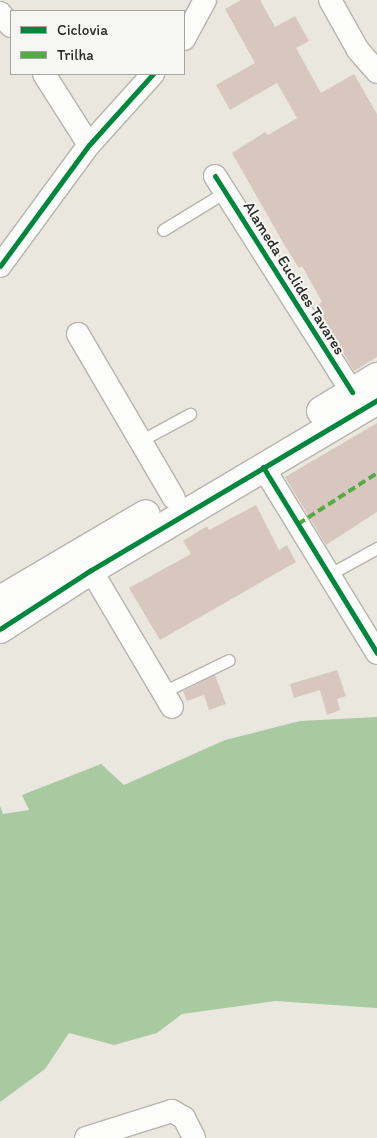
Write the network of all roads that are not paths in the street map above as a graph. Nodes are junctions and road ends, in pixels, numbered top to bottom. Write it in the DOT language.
graph roads {
  1 [pos="205,0"];
  2 [pos="330,0"];
  3 [pos="0,13"];
  4 [pos="10,25"];
  5 [pos="185,37"];
  6 [pos="377,72"];
  7 [pos="45,75"];
  8 [pos="152,75"];
  9 [pos="89,145"];
  10 [pos="220,184"];
  11 [pos="163,230"];
  12 [pos="0,266"];
  13 [pos="78,334"];
  14 [pos="377,376"];
  15 [pos="364,396"];
  16 [pos="190,414"];
  17 [pos="140,441"];
  18 [pos="263,467"];
  19 [pos="174,498"];
  20 [pos="377,548"];
  21 [pos="91,570"];
  22 [pos="330,574"];
  23 [pos="0,600"];
  24 [pos="0,629"];
  25 [pos="377,653"];
  26 [pos="229,660"];
  27 [pos="167,700"];
  28 [pos="86,1138"];
  29 [pos="194,1138"];
  1 -- 5 [label="street"];
  2 -- 6 [label="street"];
  3 -- 4 [label="street"];
  7 -- 9 [label="street"];
  8 -- 9 [label="street"];
  9 -- 12 [label="street"];
  10 -- 11 [label="lane, Alameda Euclides Tavares"];
  10 -- 15 [label="street, Alameda Euclides Tavares"];
  13 -- 17 [label="street"];
  14 -- 15 [label="street"];
  15 -- 18 [label="street"];
  15 -- 19 [label="street"];
  16 -- 17 [label="lane"];
  17 -- 19 [label="street"];
  18 -- 21 [label="street"];
  18 -- 22 [label="street"];
  19 -- 23 [label="street"];
  20 -- 22 [label="lane"];
  21 -- 24 [label="street"];
  21 -- 27 [label="street"];
  22 -- 25 [label="street"];
  26 -- 27 [label="lane"];
  28 -- 29 [label="street"];
}
